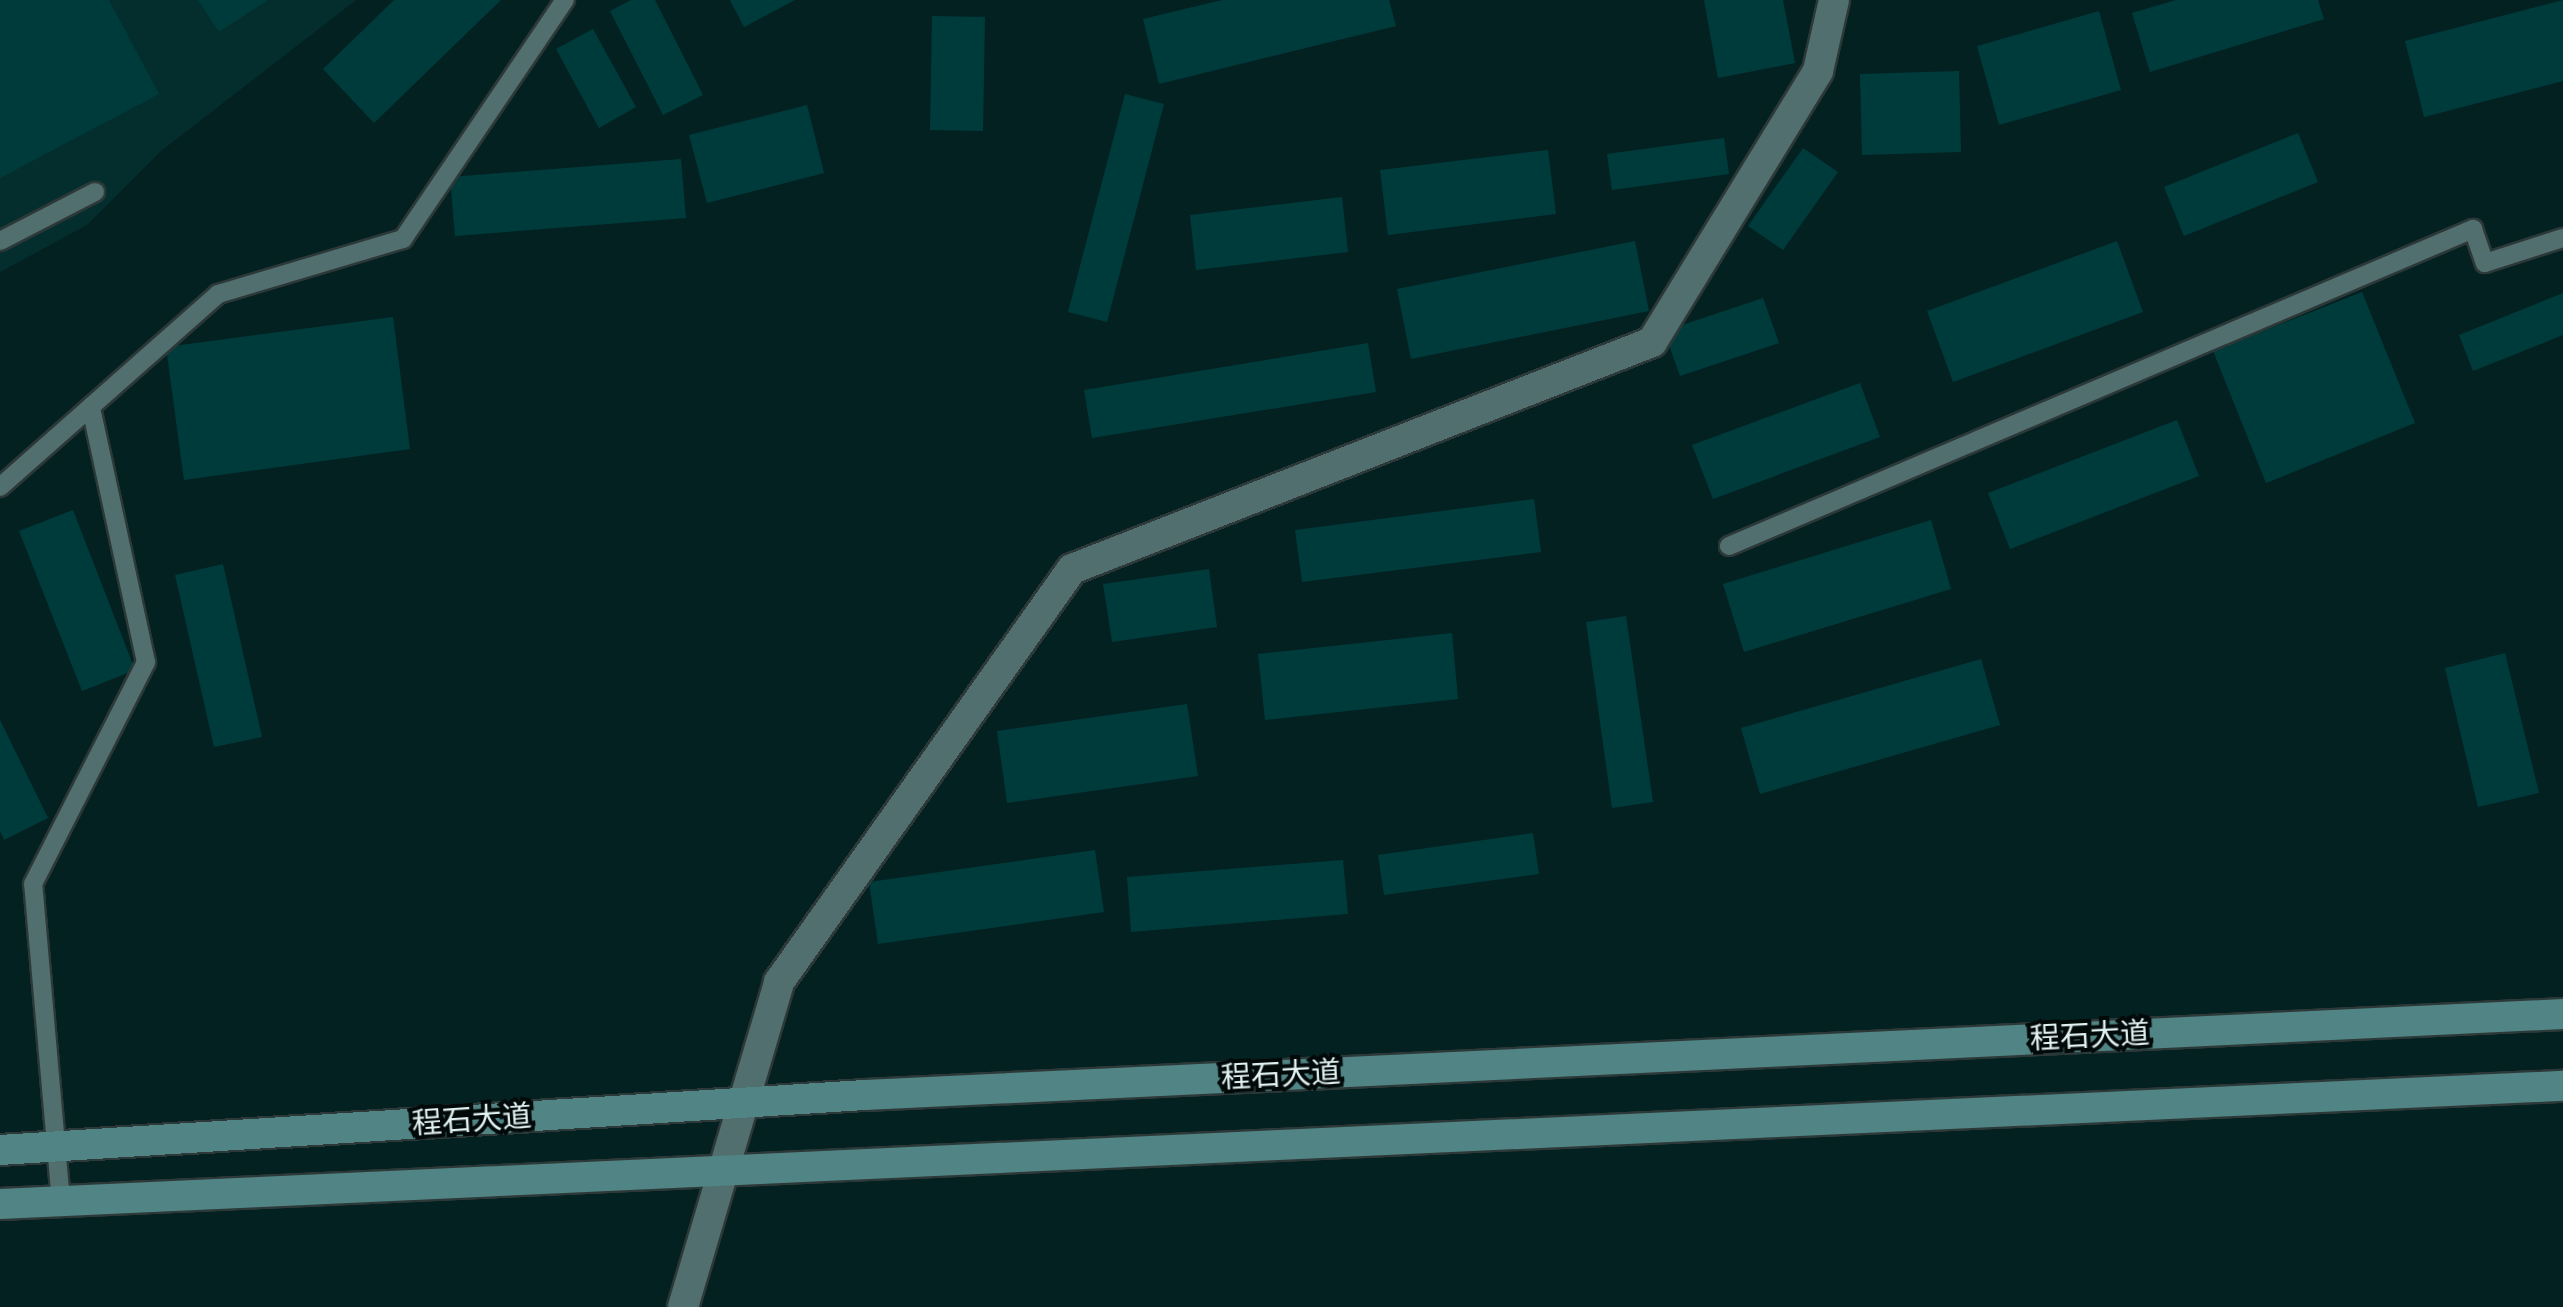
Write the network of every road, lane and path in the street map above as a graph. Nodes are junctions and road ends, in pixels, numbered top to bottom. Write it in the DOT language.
graph roads {
  1 [pos="566,0"];
  2 [pos="1834,0"];
  3 [pos="95,192"];
  4 [pos="2563,238"];
  5 [pos="0,241"];
  6 [pos="91,406"];
  7 [pos="0,487"];
  8 [pos="1729,546"];
  9 [pos="2563,1014"];
  10 [pos="2563,1086"];
  11 [pos="742,1103"];
  12 [pos="59,1146"];
  13 [pos="0,1150"];
  14 [pos="722,1170"];
  15 [pos="60,1202"];
  16 [pos="0,1204"];
  17 [pos="683,1307"];
  1 -- 6 [label="lane"];
  2 -- 11 [label="street"];
  3 -- 5 [label="lane"];
  4 -- 8 [label="lane"];
  6 -- 7 [label="lane"];
  6 -- 12 [label="lane"];
  9 -- 11 [label="street, 程石大道"];
  10 -- 14 [label="street, 程石大道"];
  11 -- 12 [label="street, 程石大道"];
  11 -- 14 [label="street"];
  12 -- 13 [label="street, 程石大道"];
  12 -- 15 [label="lane"];
  14 -- 15 [label="street, 程石大道"];
  14 -- 17 [label="street"];
  15 -- 16 [label="street, 程石大道"];
}
